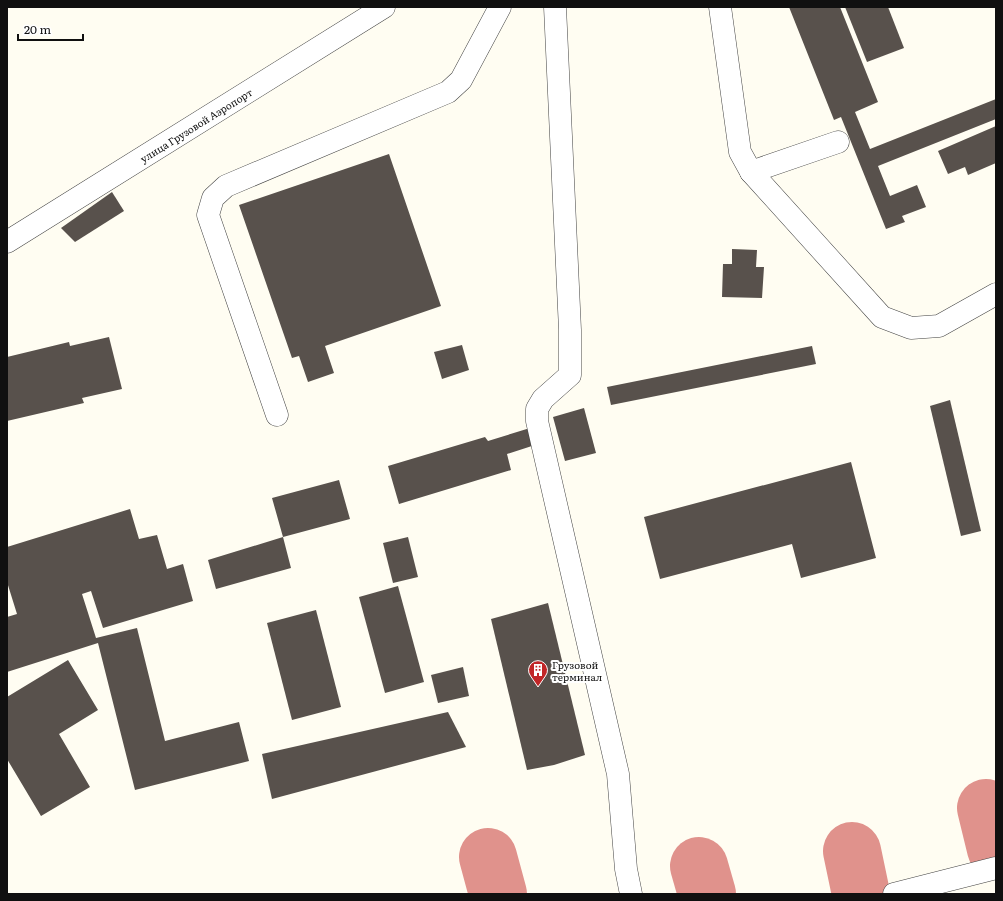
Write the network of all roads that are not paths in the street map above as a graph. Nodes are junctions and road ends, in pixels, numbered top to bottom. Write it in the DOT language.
graph roads {
  1 [pos="384,7"];
  2 [pos="500,7"];
  3 [pos="555,7"];
  4 [pos="720,7"];
  5 [pos="838,142"];
  6 [pos="751,172"];
  7 [pos="7,242"];
  8 [pos="996,294"];
  9 [pos="277,415"];
  10 [pos="996,868"];
  11 [pos="631,894"];
  12 [pos="894,894"];
  1 -- 7 [label="lane, улица Грузовой Аэропорт"];
  2 -- 9 [label="lane"];
  3 -- 11 [label="lane"];
  4 -- 6 [label="lane"];
  5 -- 6 [label="lane"];
  6 -- 8 [label="lane"];
  10 -- 12 [label="lane"];
}
